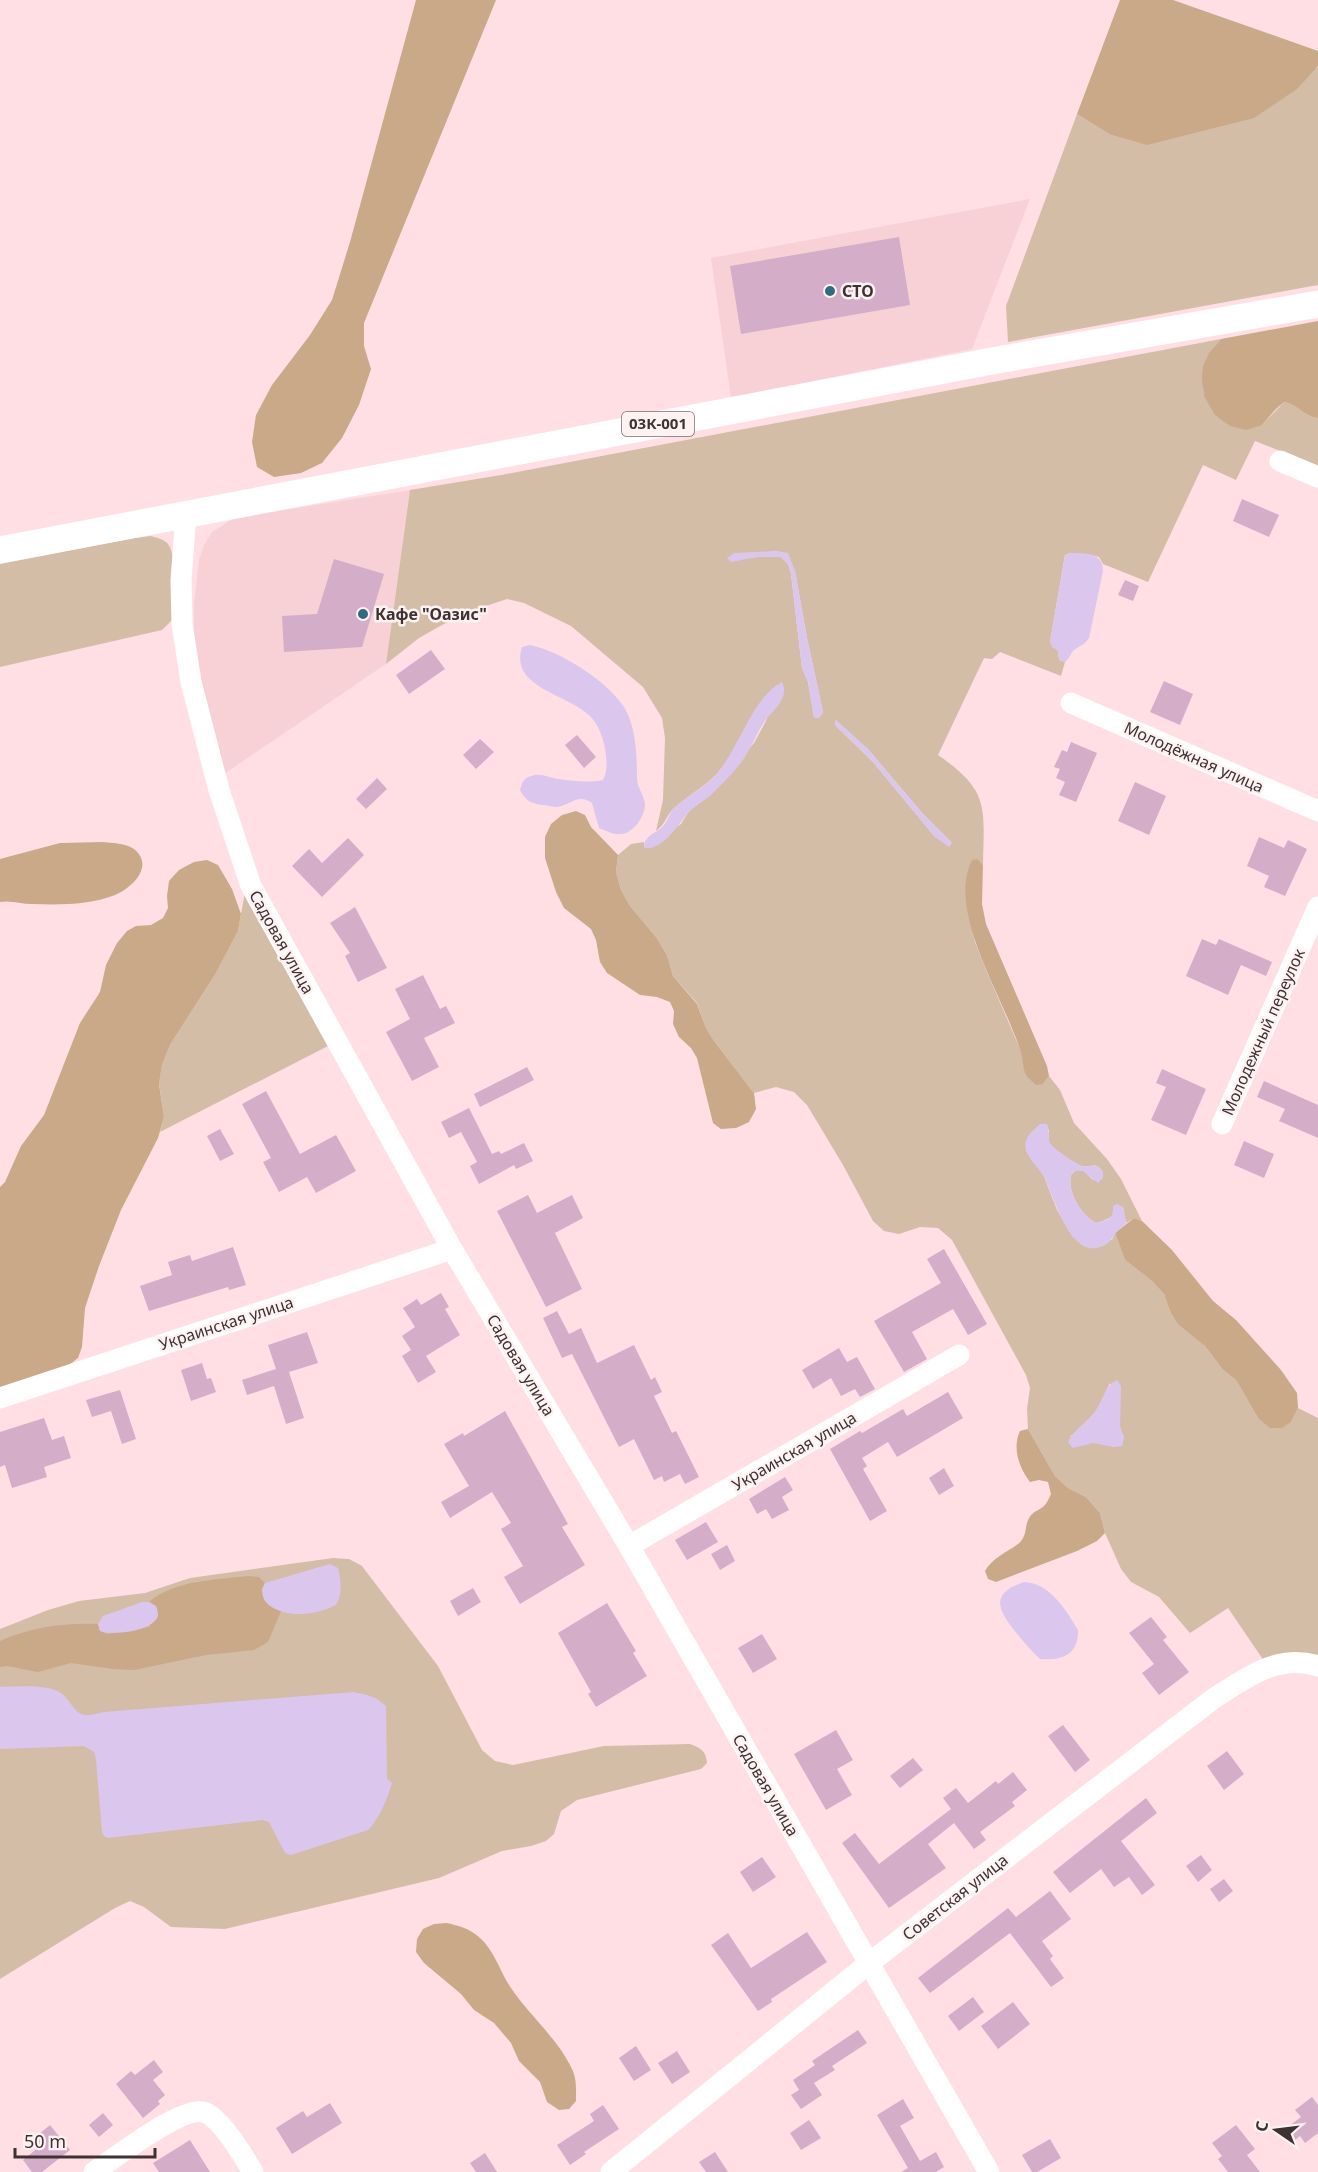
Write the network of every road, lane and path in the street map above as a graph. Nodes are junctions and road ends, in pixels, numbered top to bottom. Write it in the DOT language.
graph roads {
  1 [pos="1318,304"];
  2 [pos="1280,461"];
  3 [pos="1318,477"];
  4 [pos="186,514"];
  5 [pos="0,550"];
  6 [pos="1071,703"];
  7 [pos="1318,811"];
  8 [pos="1318,908"];
  9 [pos="1222,1124"];
  10 [pos="452,1250"];
  11 [pos="959,1355"];
  12 [pos="0,1398"];
  13 [pos="629,1546"];
  14 [pos="1318,1666"];
  15 [pos="868,1964"];
  16 [pos="94,2172"];
  17 [pos="253,2172"];
  18 [pos="611,2172"];
  19 [pos="989,2172"];
  1 -- 4 [label="main road, 03К-001"];
  2 -- 3 [label="street"];
  4 -- 5 [label="main road, 03К-001"];
  4 -- 10 [label="street, Садовая улица"];
  6 -- 7 [label="street, Молодёжная улица"];
  8 -- 9 [label="street, Молодежный переулок"];
  10 -- 12 [label="street, Украинская улица"];
  10 -- 13 [label="street, Садовая улица"];
  11 -- 13 [label="street, Украинская улица"];
  13 -- 15 [label="street, Садовая улица"];
  14 -- 15 [label="street, Советская улица"];
  15 -- 18 [label="street, Советская улица"];
  15 -- 19 [label="street, Садовая улица"];
  16 -- 17 [label="street"];
}
